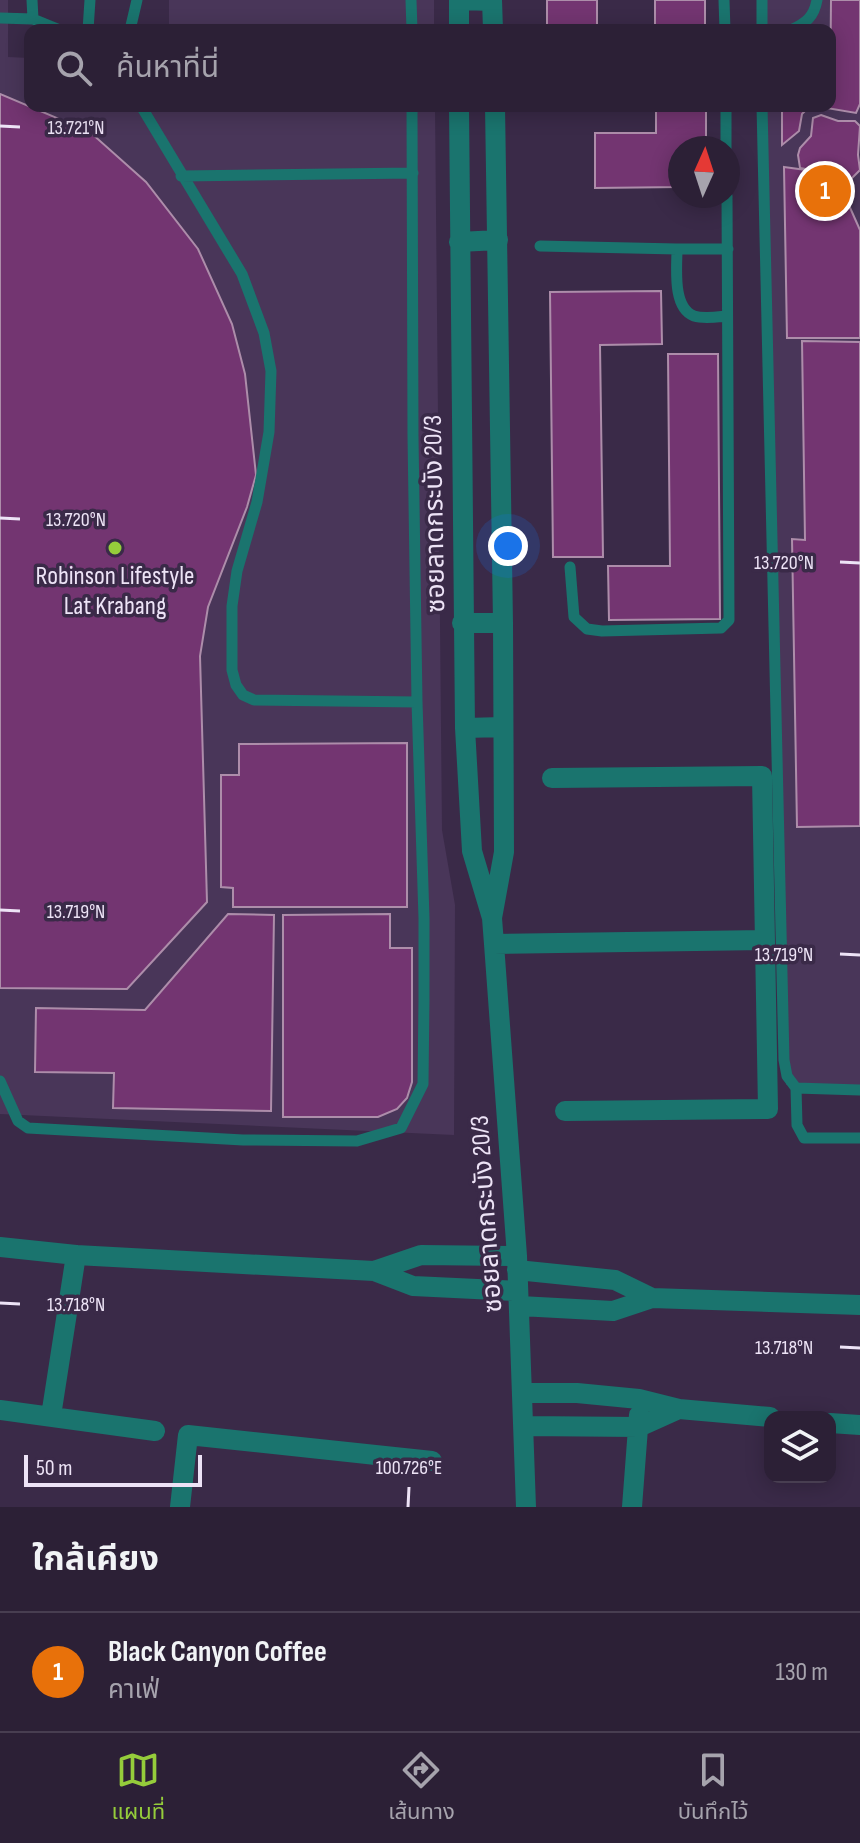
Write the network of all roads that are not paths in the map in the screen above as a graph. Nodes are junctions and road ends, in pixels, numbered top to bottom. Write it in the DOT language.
graph roads {
  1 [pos="32,0"];
  2 [pos="90,0"];
  3 [pos="137,0"];
  4 [pos="411,0"];
  5 [pos="460,0"];
  6 [pos="492,0"];
  7 [pos="724,0"];
  8 [pos="762,0"];
  9 [pos="817,0"];
  10 [pos="0,18"];
  11 [pos="33,19"];
  12 [pos="45,24"];
  13 [pos="88,24"];
  14 [pos="131,24"];
  15 [pos="412,24"];
  16 [pos="459,24"];
  17 [pos="493,24"];
  18 [pos="725,24"];
  19 [pos="762,24"];
  20 [pos="804,24"];
  21 [pos="144,112"];
  22 [pos="412,112"];
  23 [pos="459,112"];
  24 [pos="495,112"];
  25 [pos="726,112"];
  26 [pos="762,112"];
  27 [pos="726,136"];
  28 [pos="413,173"];
  29 [pos="181,176"];
  30 [pos="727,208"];
  31 [pos="498,240"];
  32 [pos="459,242"];
  33 [pos="540,246"];
  34 [pos="677,249"];
  35 [pos="728,249"];
  36 [pos="727,316"];
  37 [pos="570,567"];
  38 [pos="462,623"];
  39 [pos="503,623"];
  40 [pos="417,702"];
  41 [pos="503,727"];
  42 [pos="465,728"];
  43 [pos="552,778"];
  44 [pos="492,918"];
  45 [pos="765,940"];
  46 [pos="494,944"];
  47 [pos="0,1081"];
  48 [pos="796,1088"];
  49 [pos="860,1090"];
  50 [pos="565,1111"];
  51 [pos="860,1138"];
  52 [pos="0,1247"];
  53 [pos="76,1255"];
  54 [pos="517,1263"];
  55 [pos="374,1271"];
  56 [pos="652,1298"];
  57 [pos="519,1299"];
  58 [pos="860,1305"];
  59 [pos="522,1393"];
  60 [pos="639,1399"];
  61 [pos="679,1409"];
  62 [pos="0,1410"];
  63 [pos="51,1416"];
  64 [pos="764,1416"];
  65 [pos="836,1423"];
  66 [pos="860,1425"];
  67 [pos="524,1426"];
  68 [pos="639,1427"];
  69 [pos="155,1431"];
  70 [pos="432,1461"];
  71 [pos="180,1507"];
  72 [pos="526,1507"];
  73 [pos="632,1507"];
  1 -- 11 [label="lane"];
  2 -- 13 [label="lane"];
  3 -- 14 [label="lane"];
  4 -- 15 [label="lane"];
  5 -- 6 [label="street"];
  5 -- 16 [label="street"];
  6 -- 17 [label="street"];
  7 -- 18 [label="lane"];
  8 -- 19 [label="lane"];
  9 -- 20 [label="lane"];
  10 -- 11 [label="lane"];
  11 -- 12 [label="lane"];
  21 -- 29 [label="lane"];
  22 -- 28 [label="lane"];
  23 -- 32 [label="street, ซอยลาดกระบัง 20/3"];
  24 -- 31 [label="street, ซอยลาดกระบัง 20/3"];
  25 -- 27 [label="lane"];
  26 -- 48 [label="lane"];
  28 -- 29 [label="lane"];
  28 -- 40 [label="lane"];
  29 -- 40 [label="lane"];
  30 -- 35 [label="lane"];
  31 -- 32 [label="street"];
  31 -- 39 [label="street, ซอยลาดกระบัง 20/3"];
  32 -- 38 [label="street, ซอยลาดกระบัง 20/3"];
  33 -- 34 [label="lane"];
  34 -- 35 [label="lane"];
  34 -- 36 [label="lane"];
  35 -- 36 [label="lane"];
  36 -- 37 [label="lane"];
  38 -- 39 [label="street"];
  38 -- 42 [label="street, ซอยลาดกระบัง 20/3"];
  39 -- 41 [label="street, ซอยลาดกระบัง 20/3"];
  40 -- 47 [label="lane"];
  41 -- 42 [label="street"];
  41 -- 44 [label="street, ซอยลาดกระบัง 20/3"];
  42 -- 44 [label="street, ซอยลาดกระบัง 20/3"];
  43 -- 45 [label="street"];
  44 -- 46 [label="street, ซอยลาดกระบัง 20/3"];
  45 -- 46 [label="street"];
  45 -- 50 [label="street"];
  46 -- 54 [label="street, ซอยลาดกระบัง 20/3"];
  48 -- 49 [label="lane"];
  48 -- 51 [label="lane"];
  52 -- 53 [label="street"];
  53 -- 55 [label="street"];
  53 -- 63 [label="street"];
  54 -- 55 [label="street"];
  54 -- 56 [label="street"];
  54 -- 57 [label="street, ซอยลาดกระบัง 20/3"];
  55 -- 57 [label="street"];
  56 -- 57 [label="street"];
  56 -- 58 [label="street"];
  57 -- 59 [label="street, ซอยลาดกระบัง 20/3"];
  59 -- 60 [label="street"];
  59 -- 67 [label="street, ซอยลาดกระบัง 20/3"];
  60 -- 61 [label="street"];
  60 -- 68 [label="street"];
  61 -- 64 [label="street"];
  61 -- 68 [label="street"];
  62 -- 63 [label="street"];
  63 -- 69 [label="street"];
  65 -- 66 [label="street"];
  67 -- 68 [label="street"];
  67 -- 72 [label="street, ซอยลาดกระบัง 20/3"];
  68 -- 73 [label="street"];
  70 -- 71 [label="street"];
}
